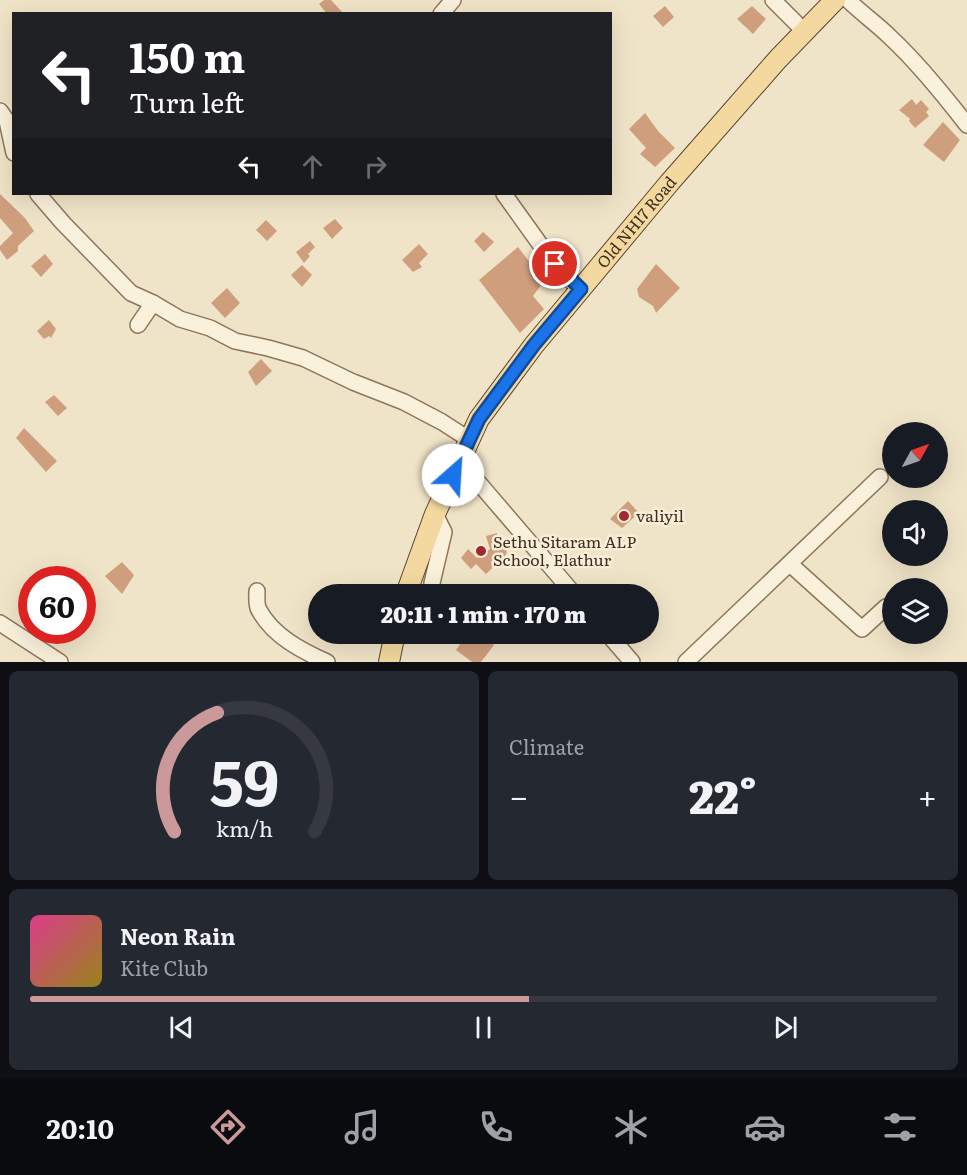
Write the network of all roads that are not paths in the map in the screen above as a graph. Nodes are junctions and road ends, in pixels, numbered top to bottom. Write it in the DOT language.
graph roads {
  1 [pos="453,0"];
  2 [pos="773,0"];
  3 [pos="835,0"];
  4 [pos="848,0"];
  5 [pos="443,12"];
  6 [pos="804,31"];
  7 [pos="0,111"];
  8 [pos="967,124"];
  9 [pos="12,144"];
  10 [pos="39,195"];
  11 [pos="505,195"];
  12 [pos="581,289"];
  13 [pos="153,303"];
  14 [pos="138,325"];
  15 [pos="470,440"];
  16 [pos="460,461"];
  17 [pos="880,477"];
  18 [pos="435,514"];
  19 [pos="790,564"];
  20 [pos="432,583"];
  21 [pos="410,584"];
  22 [pos="565,584"];
  23 [pos="257,591"];
  24 [pos="882,611"];
  25 [pos="0,623"];
  26 [pos="393,644"];
  27 [pos="616,644"];
  28 [pos="60,662"];
  29 [pos="327,662"];
  30 [pos="389,662"];
  31 [pos="632,662"];
  32 [pos="686,662"];
  1 -- 5 [label="street"];
  2 -- 6 [label="street"];
  3 -- 6 [label="main road, Old NH17 Road"];
  4 -- 8 [label="street"];
  6 -- 12 [label="main road, Old NH17 Road"];
  7 -- 9 [label="street"];
  10 -- 13 [label="street"];
  11 -- 12 [label="street"];
  12 -- 15 [label="main road, Old NH17 Road"];
  13 -- 14 [label="street"];
  13 -- 15 [label="street"];
  15 -- 16 [label="main road, Old NH17 Road"];
  16 -- 18 [label="main road, Old NH17 Road"];
  16 -- 22 [label="street"];
  17 -- 19 [label="street"];
  18 -- 20 [label="street"];
  18 -- 21 [label="main road, Old NH17 Road"];
  19 -- 24 [label="street"];
  19 -- 32 [label="street"];
  23 -- 29 [label="street"];
  25 -- 28 [label="street"];
  26 -- 30 [label="main road"];
  27 -- 31 [label="street"];
}
